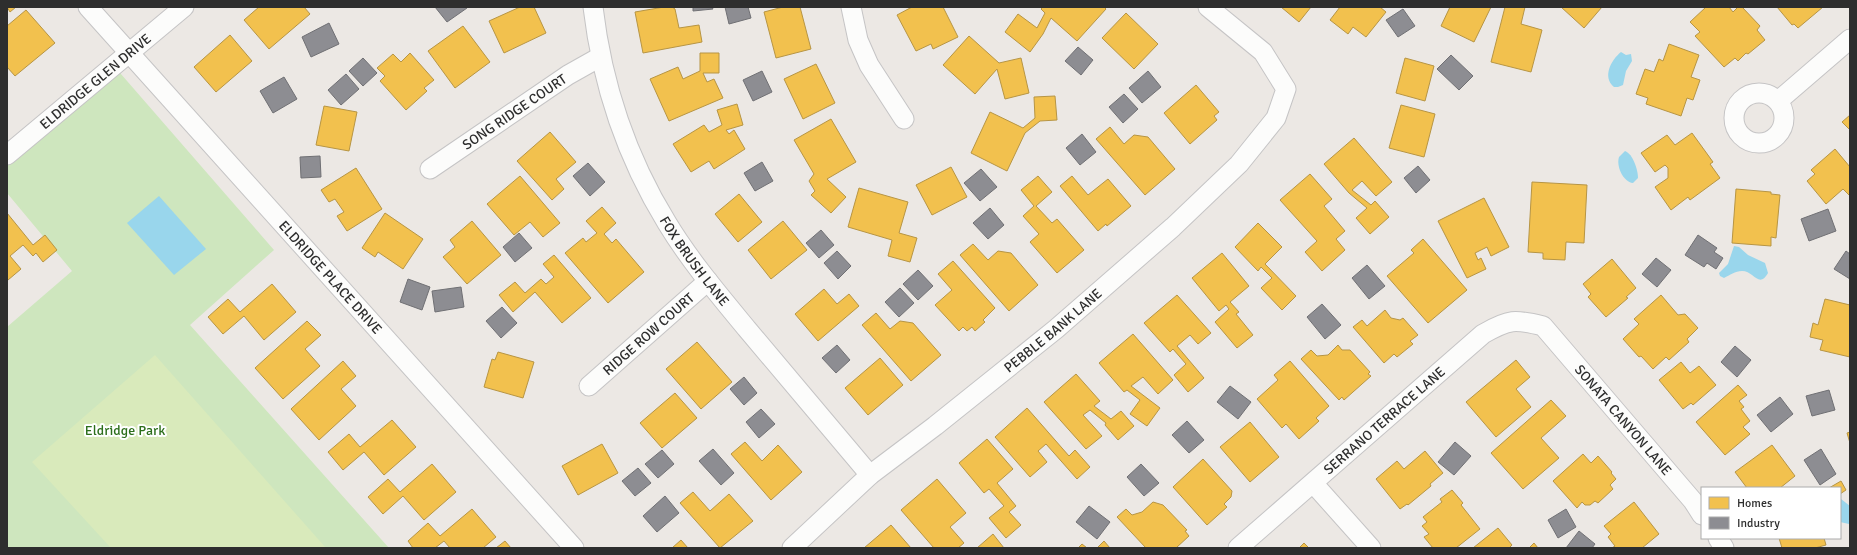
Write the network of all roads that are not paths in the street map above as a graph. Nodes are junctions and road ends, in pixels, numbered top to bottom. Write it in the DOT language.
graph roads {
  1 [pos="88,7"];
  2 [pos="184,7"];
  3 [pos="593,7"];
  4 [pos="851,7"];
  5 [pos="1208,7"];
  6 [pos="1850,39"];
  7 [pos="128,52"];
  8 [pos="600,57"];
  9 [pos="1778,101"];
  10 [pos="904,119"];
  11 [pos="7,155"];
  12 [pos="430,169"];
  13 [pos="708,282"];
  14 [pos="1543,326"];
  15 [pos="589,386"];
  16 [pos="870,475"];
  17 [pos="1313,484"];
  18 [pos="1701,513"];
  19 [pos="1719,539"];
  20 [pos="574,548"];
  21 [pos="792,548"];
  22 [pos="1238,548"];
  23 [pos="1371,548"];
  24 [pos="1724,548"];
  1 -- 7 [label="street, ELDRIDGE PLACE DRIVE"];
  2 -- 7 [label="street, ELDRIDGE GLEN DRIVE"];
  3 -- 8 [label="street, FOX BRUSH LANE"];
  4 -- 10 [label="street"];
  5 -- 16 [label="street, PEBBLE BANK LANE"];
  6 -- 9 [label="street"];
  7 -- 11 [label="street, ELDRIDGE GLEN DRIVE"];
  7 -- 20 [label="street, ELDRIDGE PLACE DRIVE"];
  8 -- 12 [label="street, SONG RIDGE COURT"];
  8 -- 13 [label="street, FOX BRUSH LANE"];
  13 -- 15 [label="street, RIDGE ROW COURT"];
  13 -- 16 [label="street, FOX BRUSH LANE"];
  14 -- 17 [label="street, SERRANO TERRACE LANE"];
  14 -- 18 [label="street, SONATA CANYON LANE"];
  16 -- 21 [label="street, PEBBLE BANK LANE"];
  17 -- 22 [label="street, SERRANO TERRACE LANE"];
  17 -- 23 [label="street"];
  19 -- 24 [label="street"];
}
